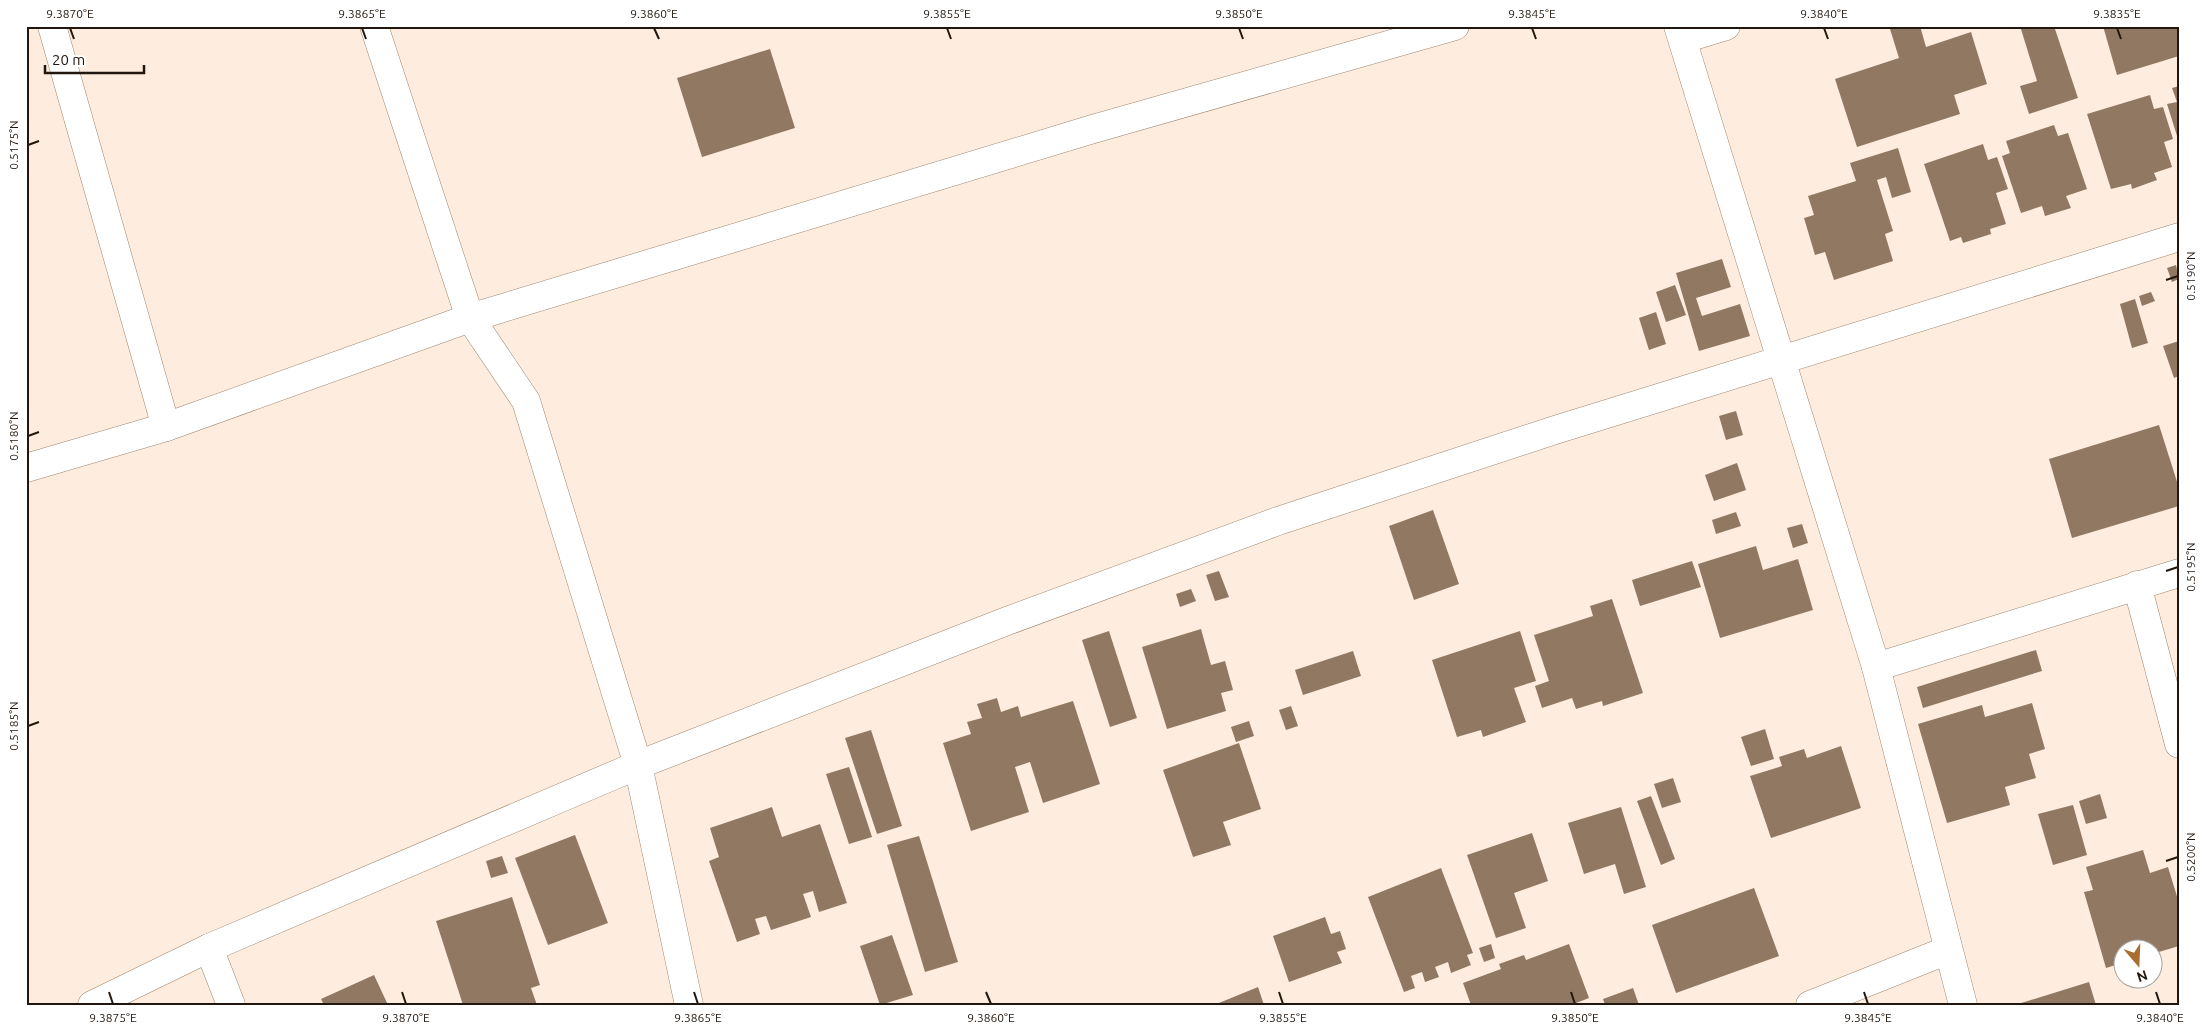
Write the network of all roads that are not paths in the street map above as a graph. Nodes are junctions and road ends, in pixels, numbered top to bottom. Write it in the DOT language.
graph roads {
  1 [pos="52,26"];
  2 [pos="374,26"];
  3 [pos="1455,26"];
  4 [pos="1726,26"];
  5 [pos="1680,33"];
  6 [pos="2179,237"];
  7 [pos="470,318"];
  8 [pos="1781,359"];
  9 [pos="166,427"];
  10 [pos="26,468"];
  11 [pos="2179,573"];
  12 [pos="2137,585"];
  13 [pos="1876,667"];
  14 [pos="2179,744"];
  15 [pos="638,765"];
  16 [pos="209,948"];
  17 [pos="1948,950"];
  18 [pos="92,1005"];
  19 [pos="231,1005"];
  20 [pos="689,1005"];
  21 [pos="1810,1005"];
  22 [pos="1963,1005"];
  1 -- 9 [label="street"];
  2 -- 7 [label="street"];
  3 -- 7 [label="street"];
  4 -- 5 [label="street"];
  5 -- 8 [label="street"];
  6 -- 8 [label="street"];
  7 -- 9 [label="street"];
  7 -- 15 [label="street"];
  8 -- 13 [label="street"];
  8 -- 15 [label="street"];
  9 -- 10 [label="street"];
  11 -- 12 [label="street"];
  12 -- 13 [label="street"];
  12 -- 14 [label="street"];
  13 -- 17 [label="street"];
  15 -- 16 [label="street"];
  15 -- 20 [label="street"];
  16 -- 18 [label="street"];
  16 -- 19 [label="street"];
  17 -- 21 [label="street"];
  17 -- 22 [label="street"];
}
